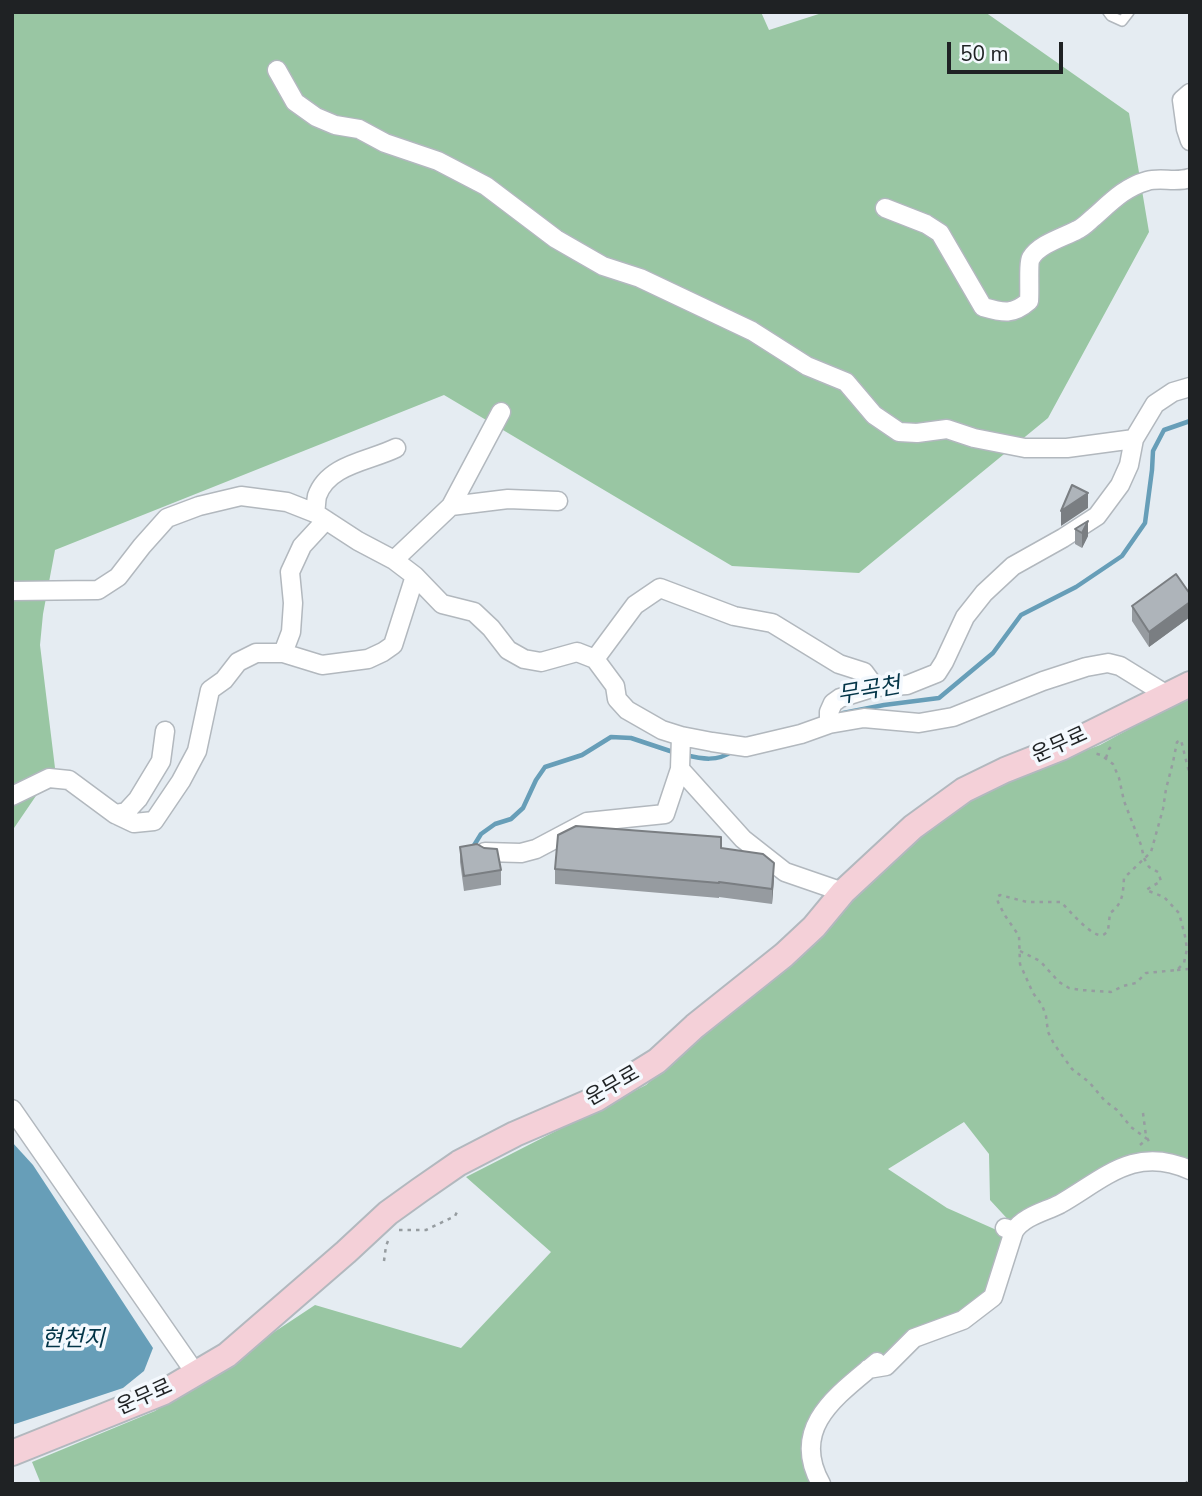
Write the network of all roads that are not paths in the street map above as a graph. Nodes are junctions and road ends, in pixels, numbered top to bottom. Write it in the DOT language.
graph roads {
  1 [pos="1108,12"];
  2 [pos="1129,12"];
  3 [pos="277,71"];
  4 [pos="1186,96"];
  5 [pos="1190,141"];
  6 [pos="1190,178"];
  7 [pos="886,208"];
  8 [pos="1190,387"];
  9 [pos="501,412"];
  10 [pos="1134,439"];
  11 [pos="396,448"];
  12 [pos="558,501"];
  13 [pos="452,506"];
  14 [pos="320,516"];
  15 [pos="394,560"];
  16 [pos="415,576"];
  17 [pos="12,591"];
  18 [pos="283,653"];
  19 [pos="595,659"];
  20 [pos="1190,684"];
  21 [pos="875,687"];
  22 [pos="1167,695"];
  23 [pos="829,718"];
  24 [pos="165,731"];
  25 [pos="681,736"];
  26 [pos="680,769"];
  27 [pos="12,796"];
  28 [pos="115,814"];
  29 [pos="485,852"];
  30 [pos="843,892"];
  31 [pos="12,1109"];
  32 [pos="1190,1170"];
  33 [pos="888,1352"];
  34 [pos="868,1369"];
  35 [pos="196,1374"];
  36 [pos="12,1453"];
  37 [pos="821,1484"];
  1 -- 2 [label="lane"];
  3 -- 10 [label="street"];
  4 -- 5 [label="street"];
  6 -- 7 [label="street"];
  8 -- 10 [label="street"];
  9 -- 13 [label="street"];
  10 -- 21 [label="street"];
  11 -- 14 [label="street"];
  12 -- 13 [label="street"];
  13 -- 15 [label="street"];
  14 -- 15 [label="street"];
  14 -- 17 [label="street"];
  14 -- 18 [label="street"];
  15 -- 16 [label="street"];
  16 -- 18 [label="street"];
  16 -- 19 [label="street"];
  18 -- 28 [label="street"];
  19 -- 21 [label="street"];
  19 -- 25 [label="street"];
  20 -- 22 [label="street, 운무로"];
  21 -- 23 [label="street"];
  22 -- 23 [label="street"];
  22 -- 30 [label="street, 운무로"];
  23 -- 25 [label="street"];
  24 -- 28 [label="street"];
  25 -- 26 [label="street"];
  26 -- 29 [label="street"];
  26 -- 30 [label="street"];
  27 -- 28 [label="street"];
  30 -- 35 [label="street, 운무로"];
  31 -- 35 [label="street"];
  32 -- 34 [label="street"];
  33 -- 34 [label="street"];
  34 -- 37 [label="street"];
  35 -- 36 [label="street, 운무로"];
}
